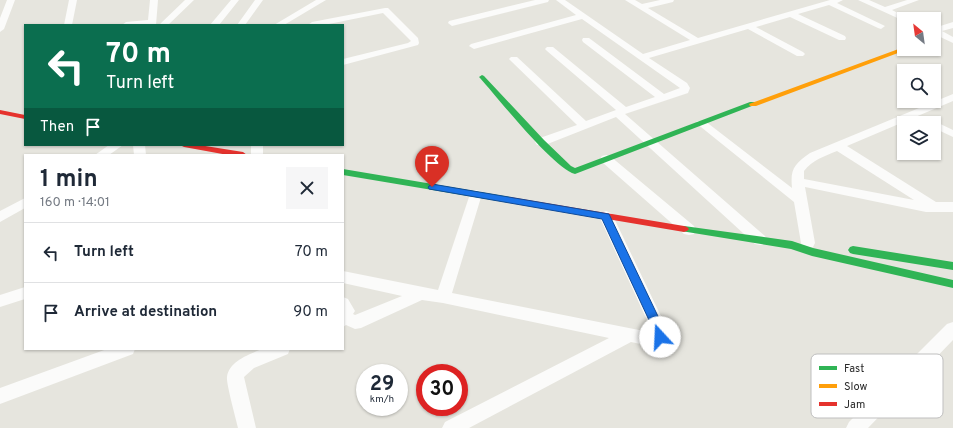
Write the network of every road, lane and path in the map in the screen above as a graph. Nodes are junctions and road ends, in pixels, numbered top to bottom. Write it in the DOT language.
graph roads {
  1 [pos="12,0"];
  2 [pos="73,0"];
  3 [pos="154,0"];
  4 [pos="190,0"];
  5 [pos="234,0"];
  6 [pos="259,0"];
  7 [pos="322,0"];
  8 [pos="377,0"];
  9 [pos="545,0"];
  10 [pos="560,0"];
  11 [pos="629,0"];
  12 [pos="670,0"];
  13 [pos="810,0"];
  14 [pos="862,0"];
  15 [pos="915,0"];
  16 [pos="830,3"];
  17 [pos="641,7"];
  18 [pos="385,10"];
  19 [pos="885,10"];
  20 [pos="791,14"];
  21 [pos="897,15"];
  22 [pos="583,16"];
  23 [pos="152,23"];
  24 [pos="452,23"];
  25 [pos="68,24"];
  26 [pos="139,24"];
  27 [pos="165,24"];
  28 [pos="215,24"];
  29 [pos="242,24"];
  30 [pos="280,24"];
  31 [pos="317,24"];
  32 [pos="953,25"];
  33 [pos="749,26"];
  34 [pos="881,26"];
  35 [pos="0,29"];
  36 [pos="941,31"];
  37 [pos="941,36"];
  38 [pos="842,38"];
  39 [pos="586,40"];
  40 [pos="953,40"];
  41 [pos="697,41"];
  42 [pos="474,46"];
  43 [pos="550,49"];
  44 [pos="897,52"];
  45 [pos="800,54"];
  46 [pos="642,57"];
  47 [pos="514,59"];
  48 [pos="344,62"];
  49 [pos="482,77"];
  50 [pos="953,97"];
  51 [pos="663,98"];
  52 [pos="0,112"];
  53 [pos="621,112"];
  54 [pos="913,114"];
  55 [pos="917,116"];
  56 [pos="24,117"];
  57 [pos="701,123"];
  58 [pos="583,125"];
  59 [pos="941,128"];
  60 [pos="953,134"];
  61 [pos="541,142"];
  62 [pos="650,142"];
  63 [pos="116,146"];
  64 [pos="190,146"];
  65 [pos="838,146"];
  66 [pos="104,154"];
  67 [pos="237,154"];
  68 [pos="606,159"];
  69 [pos="344,172"];
  70 [pos="798,182"];
  71 [pos="476,194"];
  72 [pos="801,201"];
  73 [pos="24,203"];
  74 [pos="952,207"];
  75 [pos="934,208"];
  76 [pos="606,216"];
  77 [pos="0,217"];
  78 [pos="689,230"];
  79 [pos="760,240"];
  80 [pos="808,243"];
  81 [pos="792,245"];
  82 [pos="831,246"];
  83 [pos="846,249"];
  84 [pos="953,266"];
  85 [pos="344,277"];
  86 [pos="953,284"];
  87 [pos="24,293"];
  88 [pos="421,294"];
  89 [pos="443,297"];
  90 [pos="0,301"];
  91 [pos="344,304"];
  92 [pos="344,319"];
  93 [pos="953,329"];
  94 [pos="630,335"];
  95 [pos="124,350"];
  96 [pos="280,350"];
  97 [pos="928,354"];
  98 [pos="0,396"];
  99 [pos="865,418"];
  100 [pos="247,428"];
  101 [pos="451,428"];
  102 [pos="855,428"];
  1 -- 35 [label="street"];
  2 -- 25 [label="street"];
  3 -- 23 [label="street"];
  4 -- 27 [label="street"];
  5 -- 28 [label="street"];
  6 -- 29 [label="street"];
  7 -- 30 [label="street"];
  8 -- 18 [label="street"];
  9 -- 24 [label="street"];
  10 -- 22 [label="street"];
  11 -- 17 [label="street"];
  12 -- 17 [label="street"];
  13 -- 16 [label="street"];
  14 -- 19 [label="street"];
  15 -- 19 [label="street"];
  16 -- 20 [label="street"];
  16 -- 34 [label="street"];
  17 -- 41 [label="street"];
  18 -- 31 [label="street"];
  18 -- 48 [label="street"];
  19 -- 21 [label="street"];
  20 -- 33 [label="street"];
  20 -- 38 [label="street"];
  22 -- 42 [label="street"];
  22 -- 46 [label="street"];
  23 -- 26 [label="street"];
  32 -- 36 [label="street"];
  33 -- 41 [label="street"];
  33 -- 45 [label="street"];
  37 -- 40 [label="street"];
  39 -- 51 [label="street"];
  41 -- 46 [label="street"];
  43 -- 53 [label="street"];
  44 -- 57 [label="street"];
  46 -- 51 [label="street"];
  47 -- 58 [label="street"];
  49 -- 61 [label="street"];
  50 -- 54 [label="street"];
  51 -- 53 [label="street"];
  52 -- 56 [label="street"];
  53 -- 58 [label="street"];
  53 -- 62 [label="street"];
  54 -- 55 [label="street"];
  54 -- 65 [label="street"];
  57 -- 62 [label="street"];
  57 -- 72 [label="street"];
  58 -- 61 [label="street"];
  59 -- 60 [label="street"];
  61 -- 68 [label="street"];
  62 -- 68 [label="street"];
  62 -- 79 [label="street"];
  63 -- 66 [label="street"];
  64 -- 67 [label="street"];
  65 -- 70 [label="street"];
  65 -- 75 [label="street"];
  68 -- 78 [label="street"];
  69 -- 71 [label="street"];
  70 -- 72 [label="street"];
  70 -- 75 [label="street"];
  71 -- 76 [label="street"];
  71 -- 89 [label="street"];
  72 -- 80 [label="street"];
  73 -- 77 [label="street"];
  74 -- 75 [label="street"];
  76 -- 78 [label="street"];
  76 -- 94 [label="street"];
  78 -- 79 [label="street"];
  79 -- 81 [label="street"];
  80 -- 81 [label="street"];
  80 -- 82 [label="street"];
  81 -- 86 [label="street"];
  83 -- 84 [label="street"];
  85 -- 88 [label="street"];
  87 -- 90 [label="street"];
  88 -- 89 [label="street"];
  88 -- 92 [label="street"];
  89 -- 94 [label="street"];
  91 -- 92 [label="street"];
  93 -- 97 [label="street"];
  94 -- 101 [label="street"];
  95 -- 98 [label="street"];
  96 -- 100 [label="street"];
  99 -- 102 [label="street"];
}
